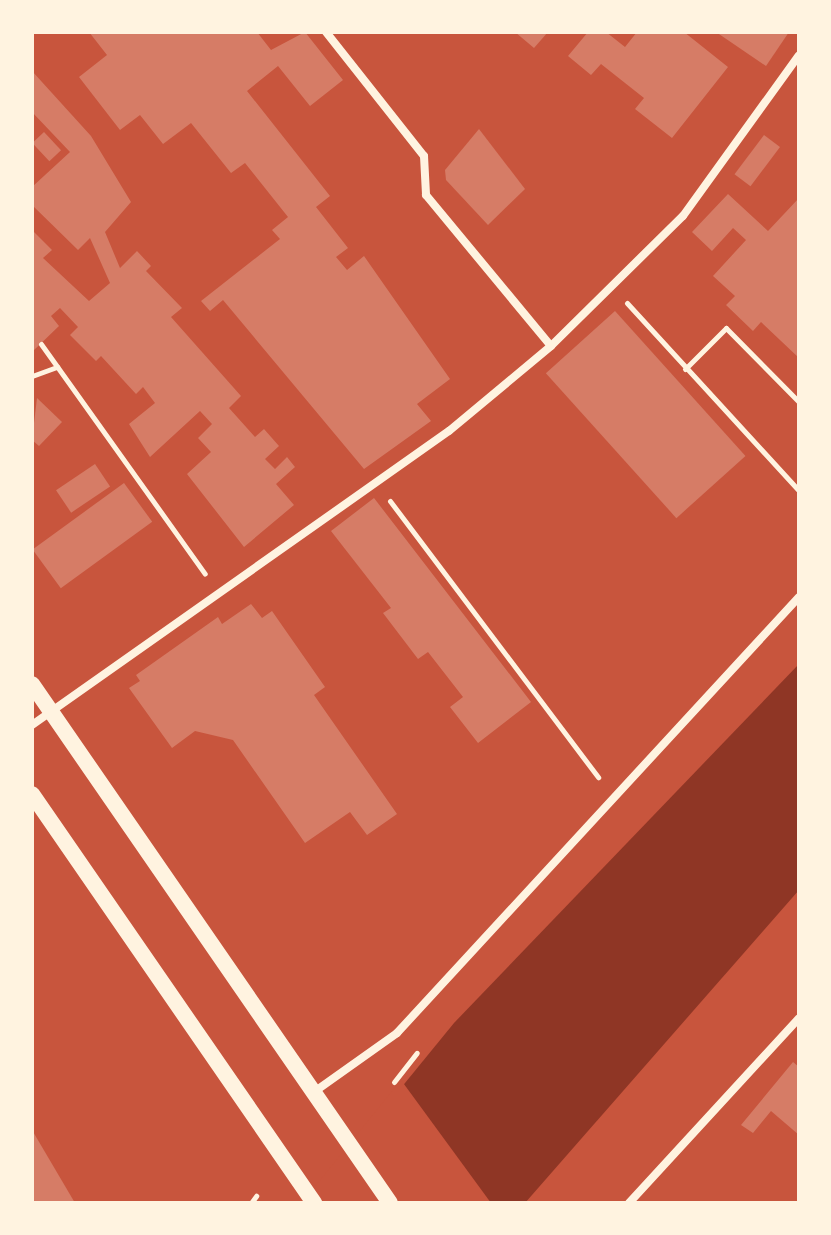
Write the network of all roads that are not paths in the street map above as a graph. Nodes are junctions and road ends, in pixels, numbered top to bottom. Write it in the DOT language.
graph roads {
  1 [pos="326,32"];
  2 [pos="799,55"];
  3 [pos="551,346"];
  4 [pos="799,597"];
  5 [pos="32,684"];
  6 [pos="51,712"];
  7 [pos="32,725"];
  8 [pos="32,794"];
  9 [pos="799,1018"];
  10 [pos="795,1029"];
  11 [pos="311,1094"];
  12 [pos="314,1203"];
  13 [pos="390,1203"];
  14 [pos="629,1203"];
  1 -- 3 [label="street"];
  2 -- 3 [label="street"];
  3 -- 6 [label="street"];
  4 -- 11 [label="street"];
  5 -- 6 [label="main road"];
  6 -- 7 [label="street"];
  6 -- 11 [label="main road"];
  8 -- 12 [label="main road"];
  9 -- 10 [label="street"];
  10 -- 14 [label="street"];
  11 -- 13 [label="main road"];
}
